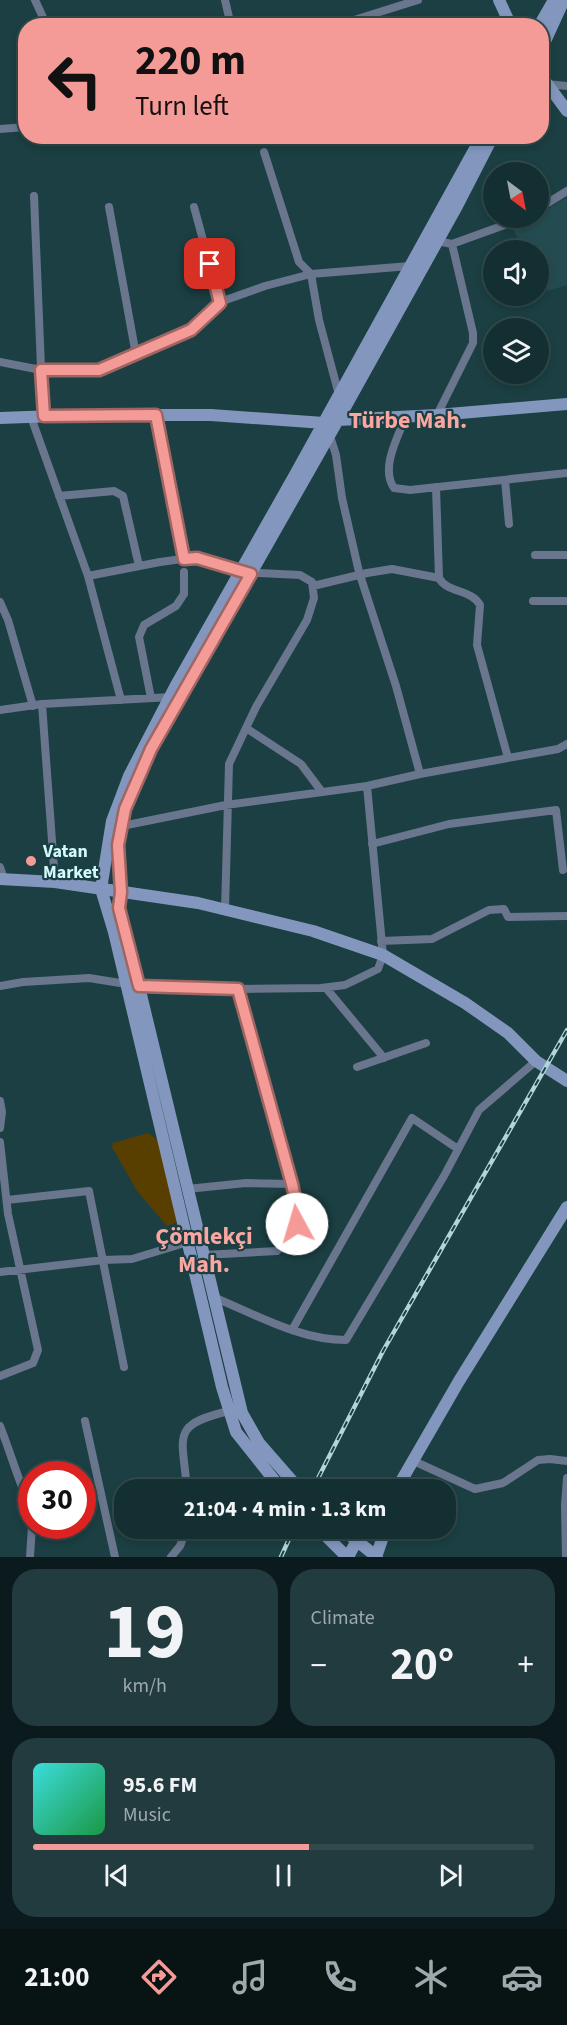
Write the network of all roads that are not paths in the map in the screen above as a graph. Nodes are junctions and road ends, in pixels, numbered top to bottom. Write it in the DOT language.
graph roads {
  1 [pos="34,0"];
  2 [pos="225,0"];
  3 [pos="418,0"];
  4 [pos="499,0"];
  5 [pos="554,0"];
  6 [pos="564,0"];
  7 [pos="43,18"];
  8 [pos="229,18"];
  9 [pos="361,18"];
  10 [pos="507,18"];
  11 [pos="544,18"];
  12 [pos="549,33"];
  13 [pos="549,81"];
  14 [pos="567,86"];
  15 [pos="549,87"];
  16 [pos="567,111"];
  17 [pos="18,128"];
  18 [pos="0,129"];
  19 [pos="478,144"];
  20 [pos="489,144"];
  21 [pos="264,153"];
  22 [pos="567,191"];
  23 [pos="34,196"];
  24 [pos="549,202"];
  25 [pos="110,207"];
  26 [pos="194,207"];
  27 [pos="496,228"];
  28 [pos="437,241"];
  29 [pos="452,244"];
  30 [pos="410,266"];
  31 [pos="311,274"];
  32 [pos="220,303"];
  33 [pos="136,355"];
  34 [pos="0,362"];
  35 [pos="41,370"];
  36 [pos="339,395"];
  37 [pos="567,404"];
  38 [pos="156,415"];
  39 [pos="437,415"];
  40 [pos="406,416"];
  41 [pos="37,417"];
  42 [pos="0,418"];
  43 [pos="338,420"];
  44 [pos="324,423"];
  45 [pos="329,435"];
  46 [pos="567,473"];
  47 [pos="505,480"];
  48 [pos="436,487"];
  49 [pos="59,496"];
  50 [pos="509,524"];
  51 [pos="535,555"];
  52 [pos="567,555"];
  53 [pos="184,559"];
  54 [pos="139,566"];
  55 [pos="184,572"];
  56 [pos="245,573"];
  57 [pos="360,575"];
  58 [pos="88,576"];
  59 [pos="439,578"];
  60 [pos="313,586"];
  61 [pos="533,601"];
  62 [pos="567,601"];
  63 [pos="0,602"];
  64 [pos="175,697"];
  65 [pos="151,698"];
  66 [pos="121,700"];
  67 [pos="37,705"];
  68 [pos="0,710"];
  69 [pos="246,728"];
  70 [pos="567,744"];
  71 [pos="508,758"];
  72 [pos="420,774"];
  73 [pos="367,786"];
  74 [pos="322,792"];
  75 [pos="226,805"];
  76 [pos="122,826"];
  77 [pos="372,844"];
  78 [pos="0,867"];
  79 [pos="563,870"];
  80 [pos="2,879"];
  81 [pos="54,882"];
  82 [pos="101,889"];
  83 [pos="121,892"];
  84 [pos="225,910"];
  85 [pos="567,916"];
  86 [pos="381,941"];
  87 [pos="383,955"];
  88 [pos="133,985"];
  89 [pos="0,986"];
  90 [pos="326,988"];
  91 [pos="238,989"];
  92 [pos="426,1043"];
  93 [pos="384,1058"];
  94 [pos="536,1060"];
  95 [pos="357,1067"];
  96 [pos="567,1081"];
  97 [pos="0,1101"];
  98 [pos="0,1128"];
  99 [pos="0,1142"];
  100 [pos="458,1149"];
  101 [pos="292,1184"];
  102 [pos="187,1189"];
  103 [pos="7,1200"];
  104 [pos="567,1207"];
  105 [pos="188,1242"];
  106 [pos="203,1255"];
  107 [pos="103,1260"];
  108 [pos="20,1270"];
  109 [pos="0,1272"];
  110 [pos="213,1297"];
  111 [pos="292,1330"];
  112 [pos="479,1351"];
  113 [pos="124,1367"];
  114 [pos="0,1376"];
  115 [pos="229,1411"];
  116 [pos="84,1421"];
  117 [pos="0,1426"];
  118 [pos="567,1461"];
  119 [pos="418,1463"];
  120 [pos="567,1478"];
  121 [pos="18,1479"];
  122 [pos="186,1479"];
  123 [pos="273,1479"];
  124 [pos="290,1479"];
  125 [pos="402,1479"];
  126 [pos="410,1479"];
  127 [pos="31,1539"];
  128 [pos="183,1539"];
  129 [pos="329,1539"];
  130 [pos="383,1539"];
  131 [pos="357,1540"];
  132 [pos="30,1557"];
  133 [pos="115,1557"];
  134 [pos="171,1557"];
  135 [pos="347,1557"];
  136 [pos="377,1557"];
  137 [pos="566,1557"];
  1 -- 7 [label="street"];
  2 -- 8 [label="street"];
  3 -- 9 [label="street"];
  4 -- 10 [label="main road"];
  5 -- 11 [label="main road"];
  6 -- 12 [label="main road"];
  13 -- 14 [label="street"];
  15 -- 16 [label="main road"];
  17 -- 18 [label="street"];
  19 -- 30 [label="main road"];
  20 -- 28 [label="main road"];
  21 -- 31 [label="street"];
  22 -- 24 [label="street"];
  23 -- 35 [label="street"];
  25 -- 33 [label="street"];
  26 -- 32 [label="street"];
  27 -- 29 [label="street"];
  28 -- 29 [label="street"];
  28 -- 43 [label="main road"];
  29 -- 39 [label="street"];
  30 -- 31 [label="street"];
  30 -- 36 [label="main road"];
  31 -- 32 [label="street"];
  31 -- 36 [label="street"];
  32 -- 33 [label="street"];
  33 -- 35 [label="street"];
  34 -- 35 [label="street"];
  35 -- 41 [label="street"];
  36 -- 44 [label="main road"];
  37 -- 39 [label="main road"];
  38 -- 41 [label="main road"];
  38 -- 44 [label="main road"];
  38 -- 53 [label="street"];
  39 -- 40 [label="main road"];
  40 -- 43 [label="main road"];
  40 -- 48 [label="street"];
  41 -- 42 [label="main road"];
  41 -- 49 [label="street"];
  43 -- 44 [label="main road"];
  43 -- 45 [label="main road"];
  44 -- 45 [label="street"];
  44 -- 56 [label="main road"];
  45 -- 56 [label="main road"];
  45 -- 57 [label="street"];
  46 -- 47 [label="street"];
  47 -- 48 [label="street"];
  47 -- 50 [label="street"];
  48 -- 59 [label="street"];
  49 -- 54 [label="street"];
  49 -- 58 [label="street"];
  51 -- 52 [label="street"];
  53 -- 54 [label="street"];
  53 -- 56 [label="street"];
  54 -- 58 [label="street"];
  55 -- 65 [label="street"];
  56 -- 60 [label="street"];
  56 -- 64 [label="main road"];
  57 -- 59 [label="street"];
  57 -- 60 [label="street"];
  57 -- 72 [label="street"];
  58 -- 66 [label="street"];
  59 -- 71 [label="street"];
  60 -- 69 [label="street"];
  61 -- 62 [label="street"];
  63 -- 67 [label="street"];
  64 -- 65 [label="street"];
  64 -- 76 [label="main road"];
  64 -- 82 [label="main road"];
  65 -- 66 [label="street"];
  66 -- 67 [label="street"];
  67 -- 68 [label="street"];
  67 -- 81 [label="street"];
  69 -- 74 [label="street"];
  69 -- 75 [label="street"];
  70 -- 71 [label="street"];
  71 -- 72 [label="street"];
  72 -- 73 [label="street"];
  73 -- 74 [label="street"];
  73 -- 77 [label="street"];
  74 -- 75 [label="street"];
  75 -- 76 [label="street"];
  75 -- 84 [label="street"];
  76 -- 83 [label="main road"];
  77 -- 79 [label="street"];
  77 -- 86 [label="street"];
  78 -- 80 [label="street"];
  80 -- 81 [label="main road"];
  81 -- 82 [label="main road"];
  82 -- 83 [label="main road"];
  82 -- 88 [label="main road"];
  83 -- 84 [label="main road"];
  83 -- 88 [label="main road"];
  84 -- 87 [label="main road"];
  85 -- 86 [label="street"];
  86 -- 87 [label="street"];
  87 -- 90 [label="street"];
  87 -- 94 [label="main road"];
  88 -- 89 [label="street"];
  88 -- 91 [label="street"];
  88 -- 102 [label="main road"];
  88 -- 105 [label="main road"];
  90 -- 91 [label="street"];
  90 -- 93 [label="street"];
  91 -- 101 [label="street"];
  92 -- 93 [label="street"];
  93 -- 95 [label="street"];
  94 -- 96 [label="main road"];
  94 -- 100 [label="street"];
  97 -- 98 [label="street"];
  99 -- 103 [label="street"];
  100 -- 111 [label="street"];
  100 -- 111 [label="street"];
  101 -- 102 [label="street"];
  101 -- 106 [label="street"];
  102 -- 106 [label="main road"];
  103 -- 107 [label="street"];
  103 -- 108 [label="street"];
  104 -- 112 [label="main road"];
  105 -- 107 [label="street"];
  105 -- 115 [label="main road"];
  106 -- 110 [label="main road"];
  107 -- 108 [label="street"];
  107 -- 113 [label="street"];
  108 -- 109 [label="street"];
  108 -- 114 [label="street"];
  110 -- 111 [label="street"];
  110 -- 124 [label="main road"];
  112 -- 119 [label="main road"];
  112 -- 125 [label="main road"];
  115 -- 122 [label="street"];
  115 -- 123 [label="main road"];
  116 -- 133 [label="street"];
  117 -- 121 [label="street"];
  118 -- 119 [label="street"];
  119 -- 126 [label="main road"];
  120 -- 137 [label="street"];
  127 -- 132 [label="street"];
  128 -- 134 [label="street"];
  129 -- 135 [label="main road"];
  130 -- 136 [label="main road"];
  131 -- 135 [label="main road"];
  131 -- 136 [label="main road"];
}
